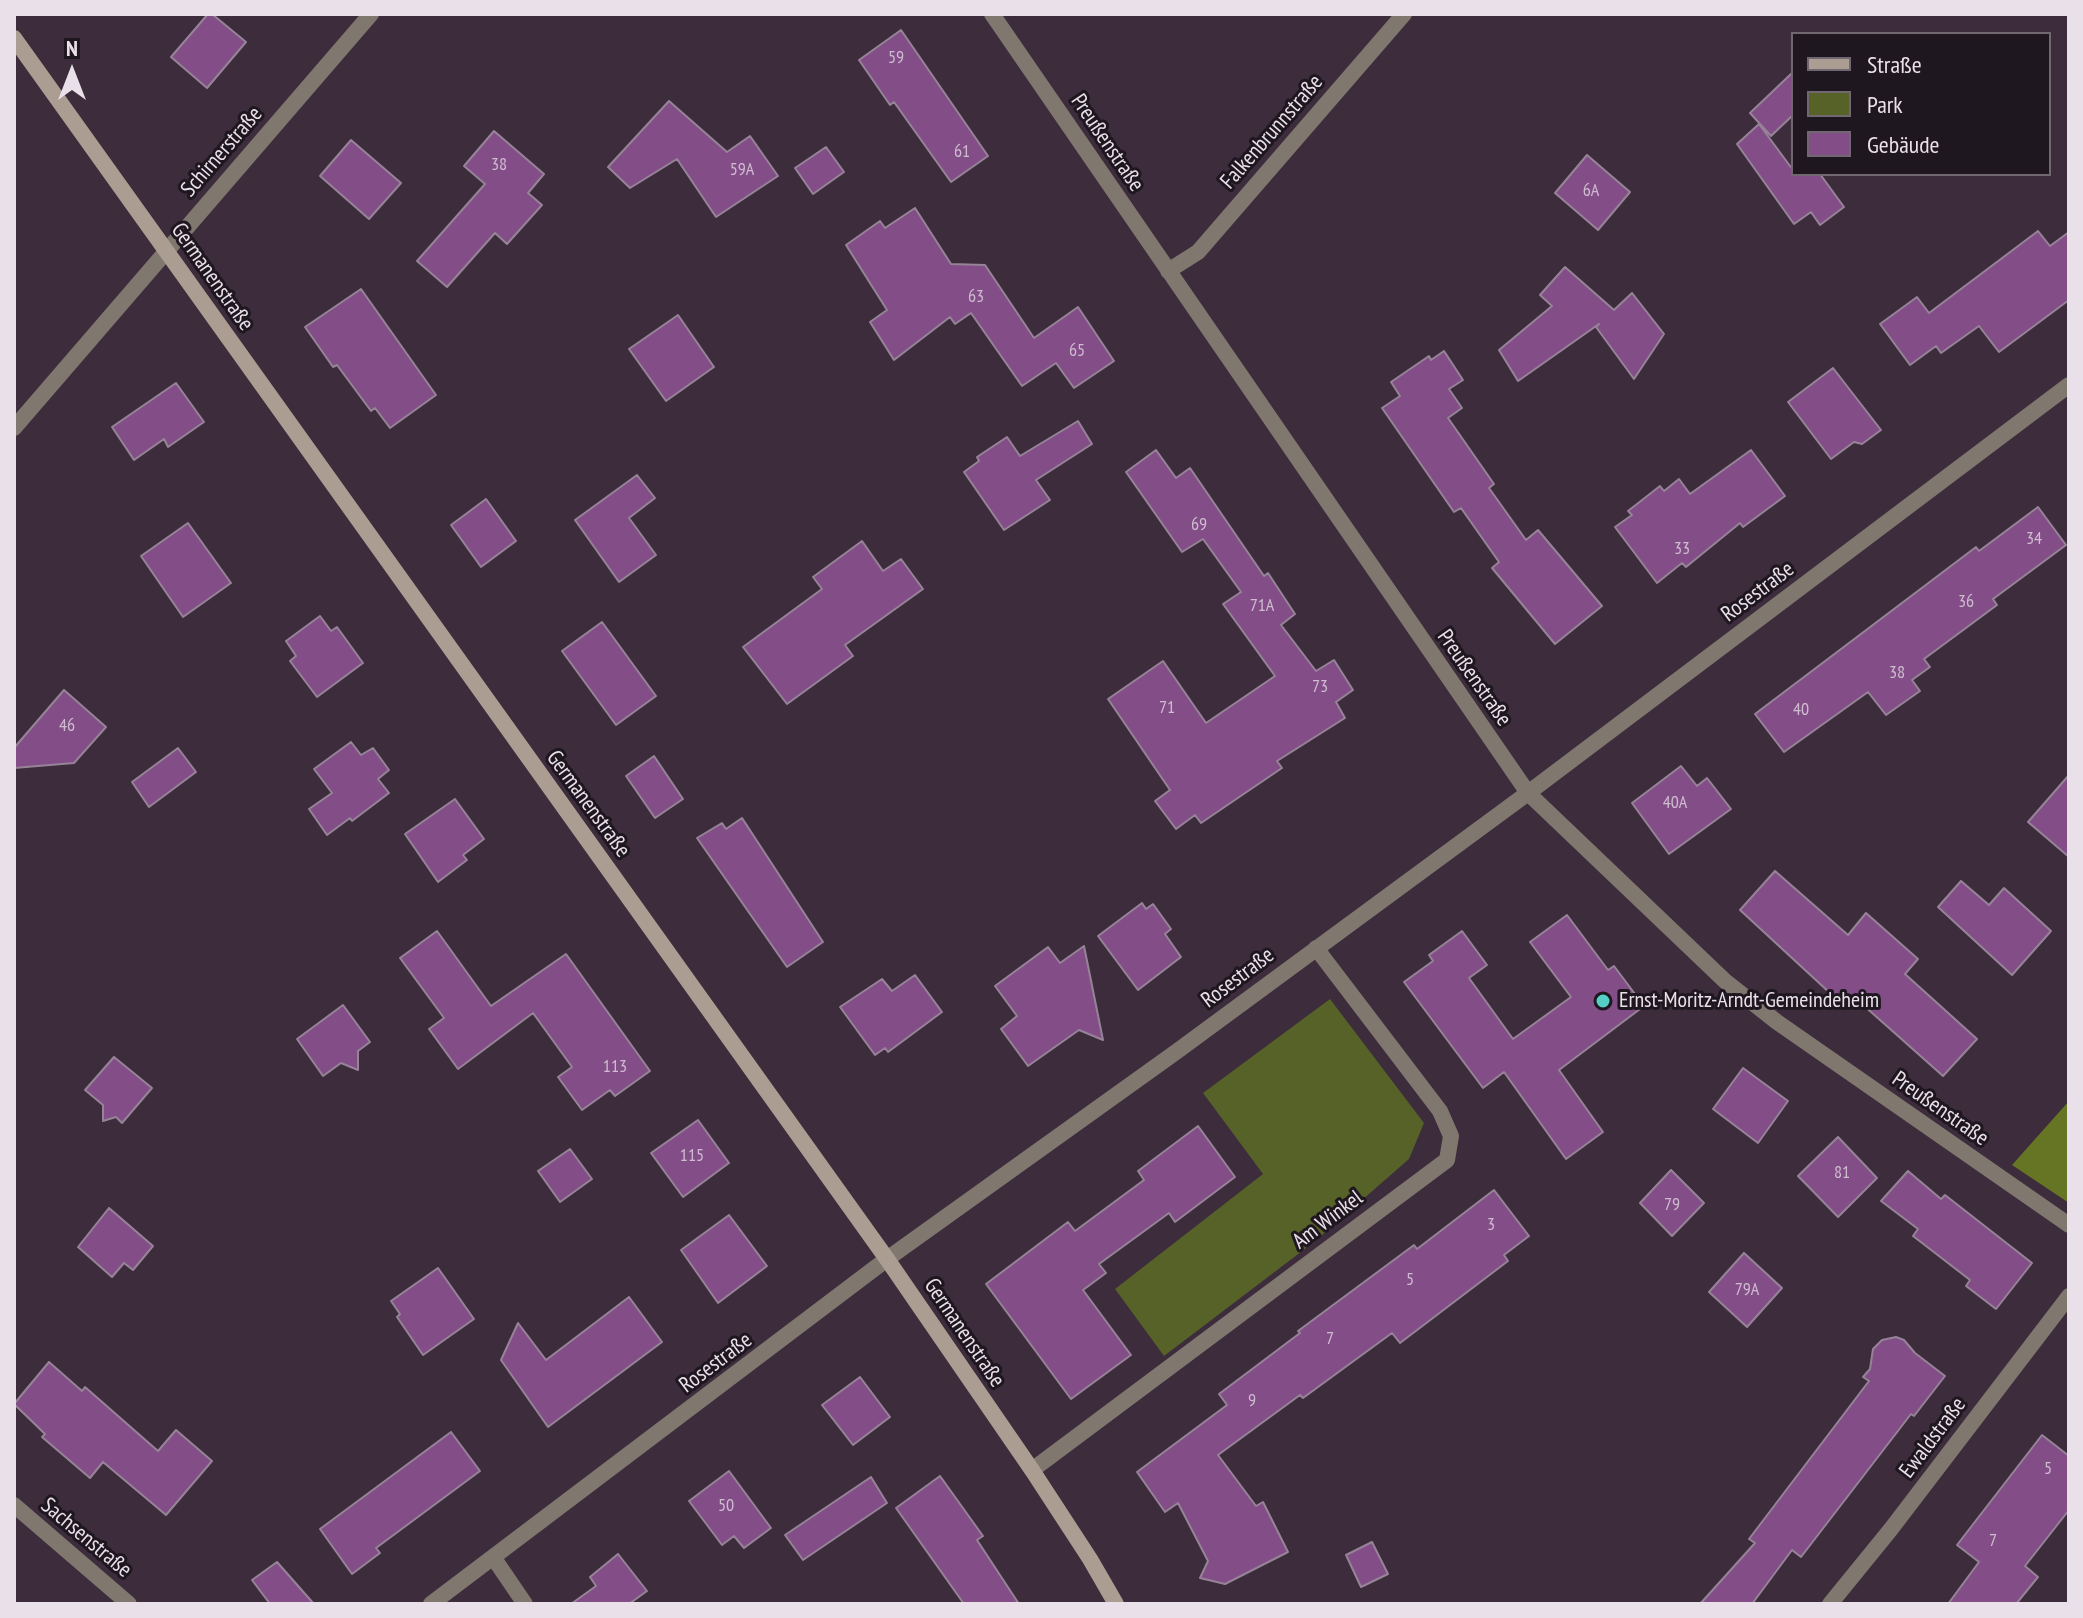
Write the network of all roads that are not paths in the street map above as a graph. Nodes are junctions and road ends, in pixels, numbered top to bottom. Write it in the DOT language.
graph roads {
  1 [pos="371,14"];
  2 [pos="992,14"];
  3 [pos="1404,14"];
  4 [pos="14,38"];
  5 [pos="167,251"];
  6 [pos="1168,271"];
  7 [pos="2069,385"];
  8 [pos="14,428"];
  9 [pos="1528,793"];
  10 [pos="1316,948"];
  11 [pos="2069,1225"];
  12 [pos="887,1259"];
  13 [pos="2069,1296"];
  14 [pos="1032,1470"];
  15 [pos="14,1505"];
  16 [pos="493,1557"];
  17 [pos="129,1604"];
  18 [pos="431,1604"];
  19 [pos="525,1604"];
  20 [pos="1116,1604"];
  21 [pos="1830,1604"];
  1 -- 5 [label="street, Schirnerstraße"];
  2 -- 6 [label="street, Preußenstraße"];
  3 -- 6 [label="street, Falkenbrunnstraße"];
  4 -- 5 [label="street, Germanenstraße"];
  5 -- 8 [label="street, Schirnerstraße"];
  5 -- 12 [label="street, Germanenstraße"];
  6 -- 9 [label="street, Preußenstraße"];
  7 -- 9 [label="street, Rosestraße"];
  9 -- 10 [label="street, Rosestraße"];
  9 -- 11 [label="street, Preußenstraße"];
  10 -- 12 [label="street, Rosestraße"];
  10 -- 14 [label="street, Am Winkel"];
  12 -- 14 [label="street, Germanenstraße"];
  12 -- 16 [label="street, Rosestraße"];
  13 -- 21 [label="street, Ewaldstraße"];
  14 -- 20 [label="street, Germanenstraße"];
  15 -- 17 [label="street, Sachsenstraße"];
  16 -- 18 [label="street, Rosestraße"];
  16 -- 19 [label="street"];
}
